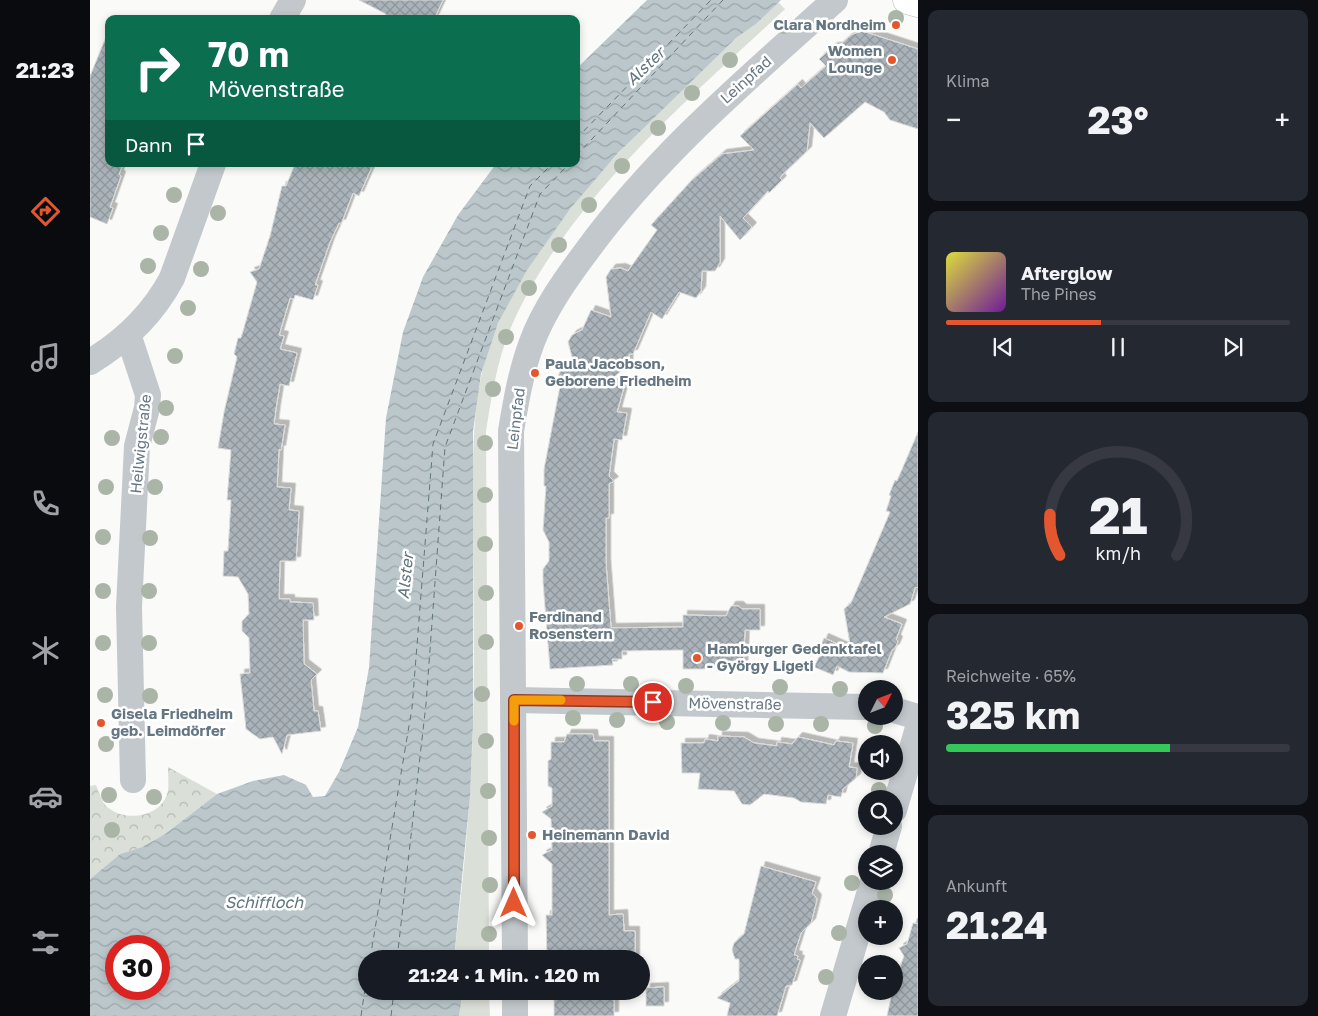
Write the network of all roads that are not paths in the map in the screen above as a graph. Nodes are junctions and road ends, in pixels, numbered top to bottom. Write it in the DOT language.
graph roads {
  1 [pos="293,0"];
  2 [pos="835,0"];
  3 [pos="907,0"];
  4 [pos="918,3"];
  5 [pos="284,15"];
  6 [pos="212,167"];
  7 [pos="128,334"];
  8 [pos="90,362"];
  9 [pos="514,700"];
  10 [pos="858,707"];
  11 [pos="903,713"];
  12 [pos="918,718"];
  13 [pos="918,728"];
  14 [pos="133,780"];
  15 [pos="900,790"];
  16 [pos="870,890"];
  17 [pos="514,950"];
  18 [pos="515,1000"];
  19 [pos="515,1016"];
  20 [pos="833,1016"];
  1 -- 5 [label="street"];
  2 -- 9 [label="street, Leinpfad"];
  3 -- 4 [label="main road"];
  6 -- 7 [label="street"];
  7 -- 8 [label="street"];
  7 -- 14 [label="street, Heilwigstraße"];
  9 -- 10 [label="street, Mövenstraße"];
  9 -- 17 [label="street, Leinpfad"];
  11 -- 12 [label="street"];
  13 -- 15 [label="street"];
  16 -- 20 [label="street"];
  18 -- 19 [label="street"];
}
